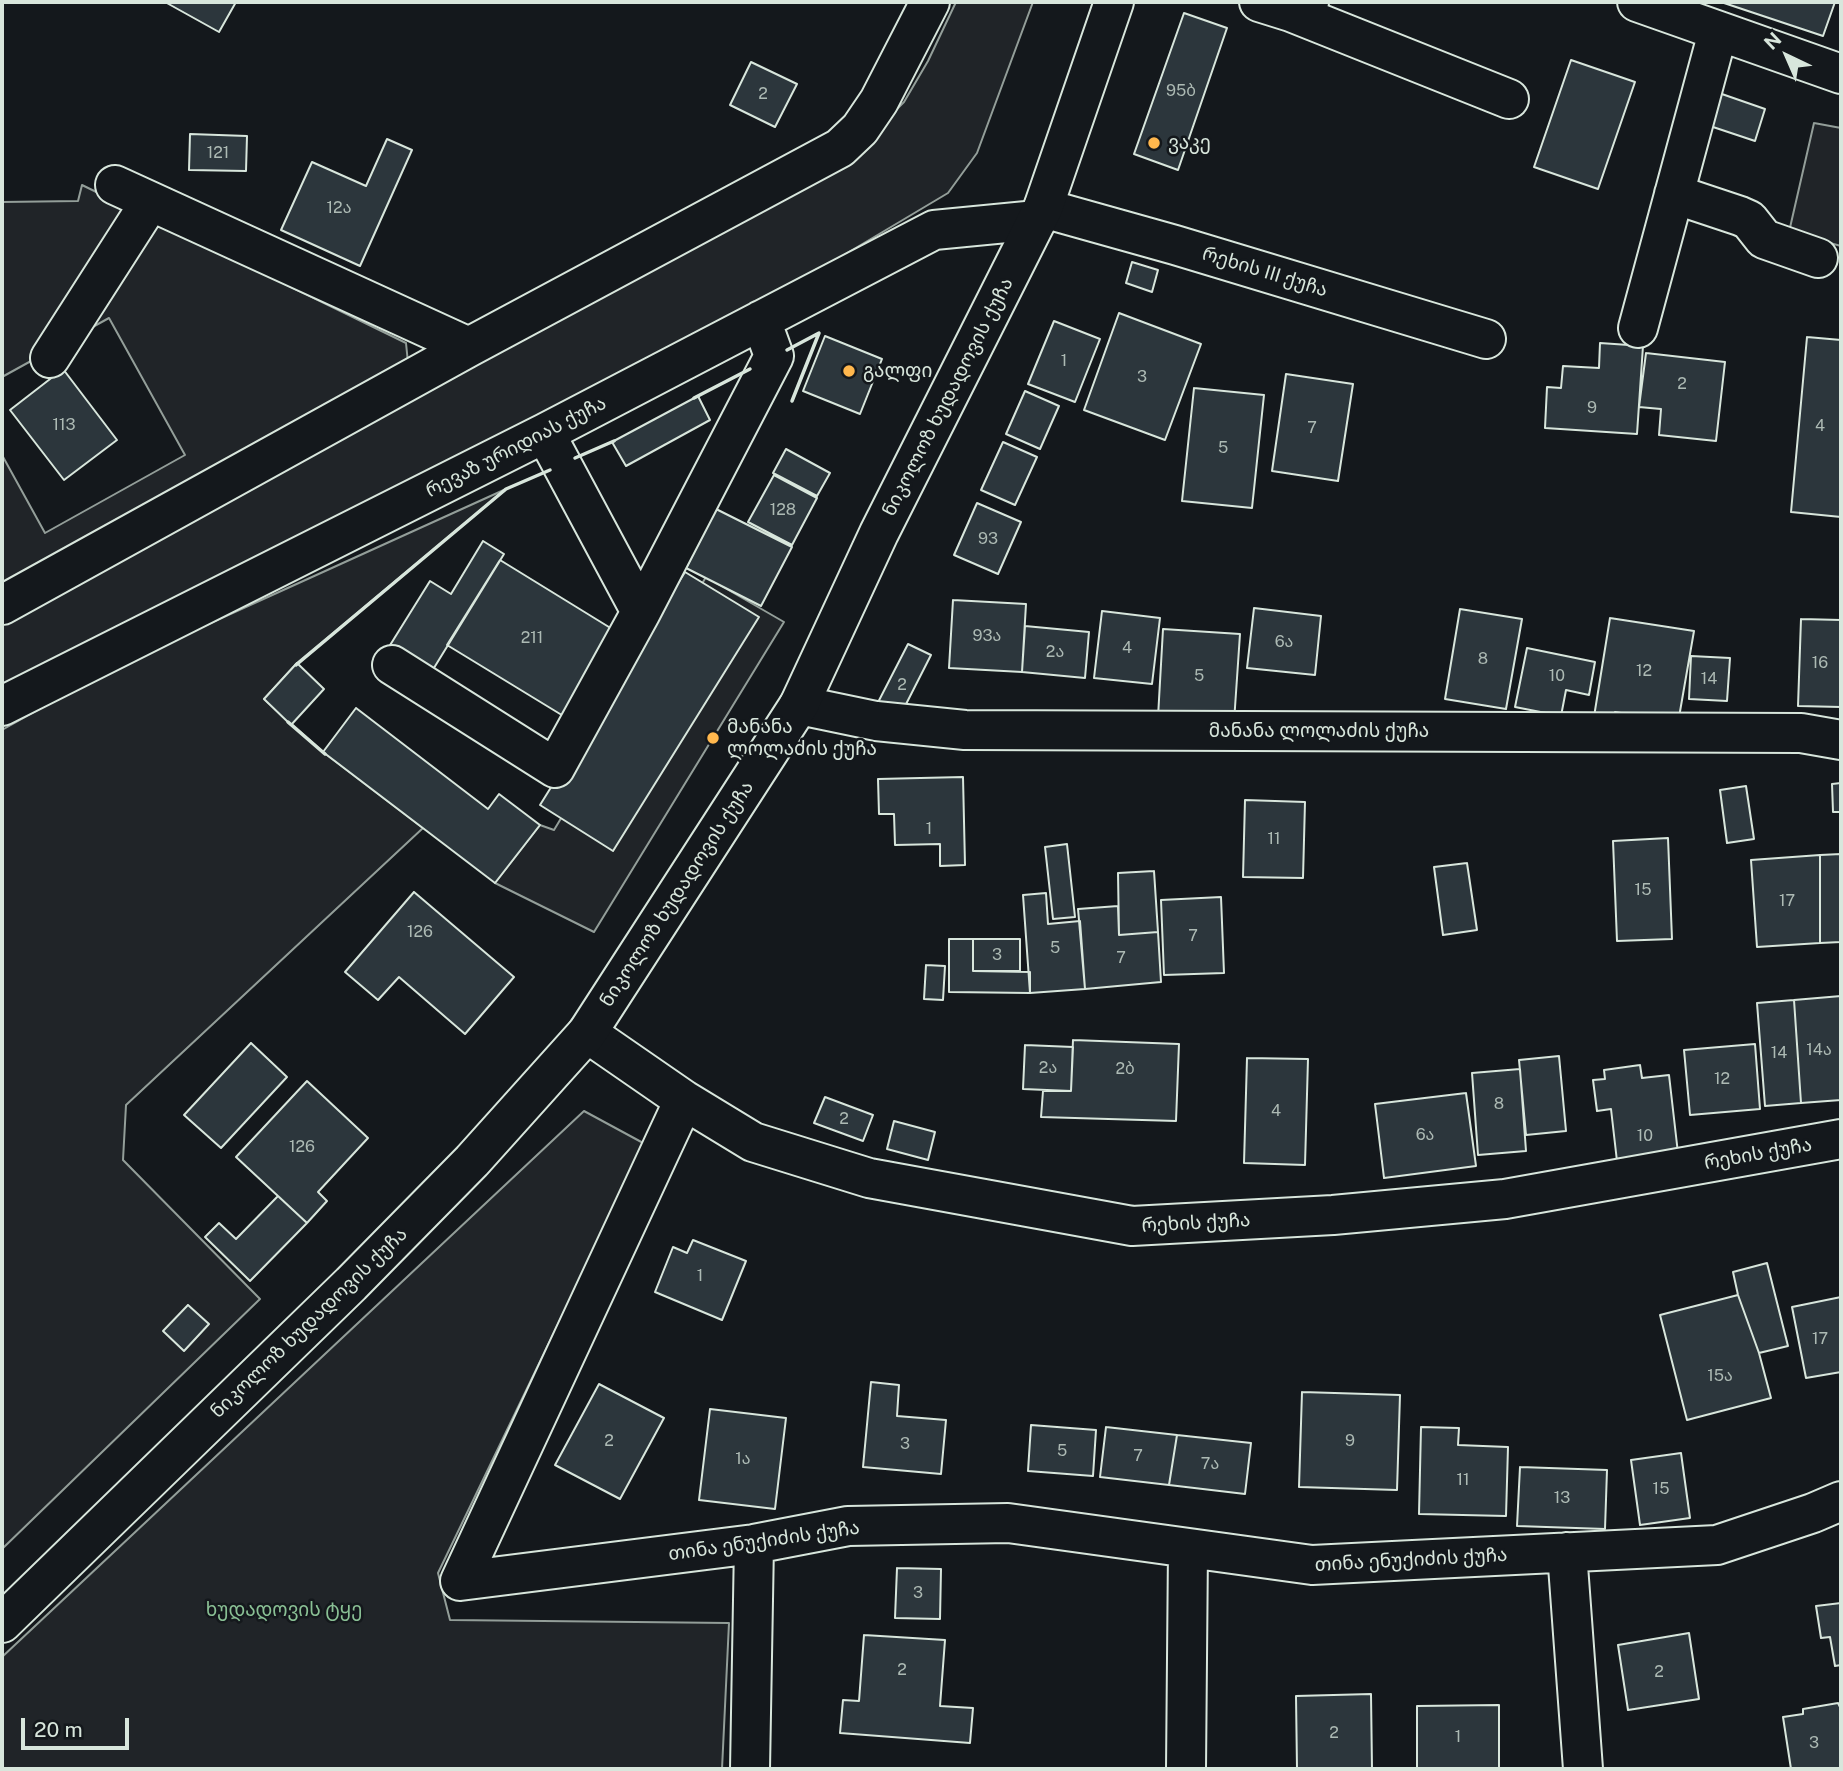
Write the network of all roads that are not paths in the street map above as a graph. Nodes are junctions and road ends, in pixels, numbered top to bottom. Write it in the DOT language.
graph roads {
  1 [pos="930,2"];
  2 [pos="1114,2"];
  3 [pos="1637,2"];
  4 [pos="1286,5"];
  5 [pos="1718,32"];
  6 [pos="1841,74"];
  7 [pos="1509,99"];
  8 [pos="115,185"];
  9 [pos="1674,194"];
  10 [pos="150,202"];
  11 [pos="1040,214"];
  12 [pos="1818,258"];
  13 [pos="761,320"];
  14 [pos="1639,328"];
  15 [pos="1486,339"];
  16 [pos="469,347"];
  17 [pos="50,358"];
  18 [pos="545,433"];
  19 [pos="2,605"];
  20 [pos="641,612"];
  21 [pos="392,665"];
  22 [pos="799,705"];
  23 [pos="2,706"];
  24 [pos="1841,740"];
  25 [pos="587,1033"];
  26 [pos="684,1100"];
  27 [pos="1841,1139"];
  28 [pos="1841,1501"];
  29 [pos="754,1544"];
  30 [pos="1188,1548"];
  31 [pos="1567,1552"];
  32 [pos="2,1623"];
  33 [pos="750,1769"];
  34 [pos="1186,1769"];
  35 [pos="1583,1769"];
  1 -- 16 [label="street"];
  2 -- 11 [label="street, ნიკოლოზ ხუდადოვის ქუჩა"];
  3 -- 5 [label="street"];
  4 -- 7 [label="street"];
  5 -- 6 [label="street"];
  5 -- 9 [label="street"];
  8 -- 10 [label="street"];
  9 -- 12 [label="street"];
  9 -- 14 [label="street"];
  10 -- 16 [label="street"];
  10 -- 17 [label="street"];
  11 -- 13 [label="street, რევაზ ურიდიას ქუჩა"];
  11 -- 15 [label="street, რეხის III ქუჩა"];
  11 -- 22 [label="street, ნიკოლოზ ხუდადოვის ქუჩა"];
  13 -- 18 [label="street, რევაზ ურიდიას ქუჩა"];
  13 -- 20 [label="street"];
  16 -- 19 [label="street"];
  18 -- 20 [label="street"];
  18 -- 23 [label="street, რევაზ ურიდიას ქუჩა"];
  20 -- 21 [label="street"];
  22 -- 24 [label="street, მანანა ლოლაძის ქუჩა"];
  22 -- 25 [label="street, ნიკოლოზ ხუდადოვის ქუჩა"];
  25 -- 26 [label="street, რეხის ქუჩა"];
  25 -- 32 [label="street, ნიკოლოზ ხუდადოვის ქუჩა"];
  26 -- 27 [label="street, რეხის ქუჩა"];
  26 -- 29 [label="street, თინა ენუქიძის ქუჩა"];
  28 -- 31 [label="street, თინა ენუქიძის ქუჩა"];
  29 -- 30 [label="street, თინა ენუქიძის ქუჩა"];
  29 -- 33 [label="street"];
  30 -- 31 [label="street, თინა ენუქიძის ქუჩა"];
  30 -- 34 [label="street"];
  31 -- 35 [label="street"];
}
